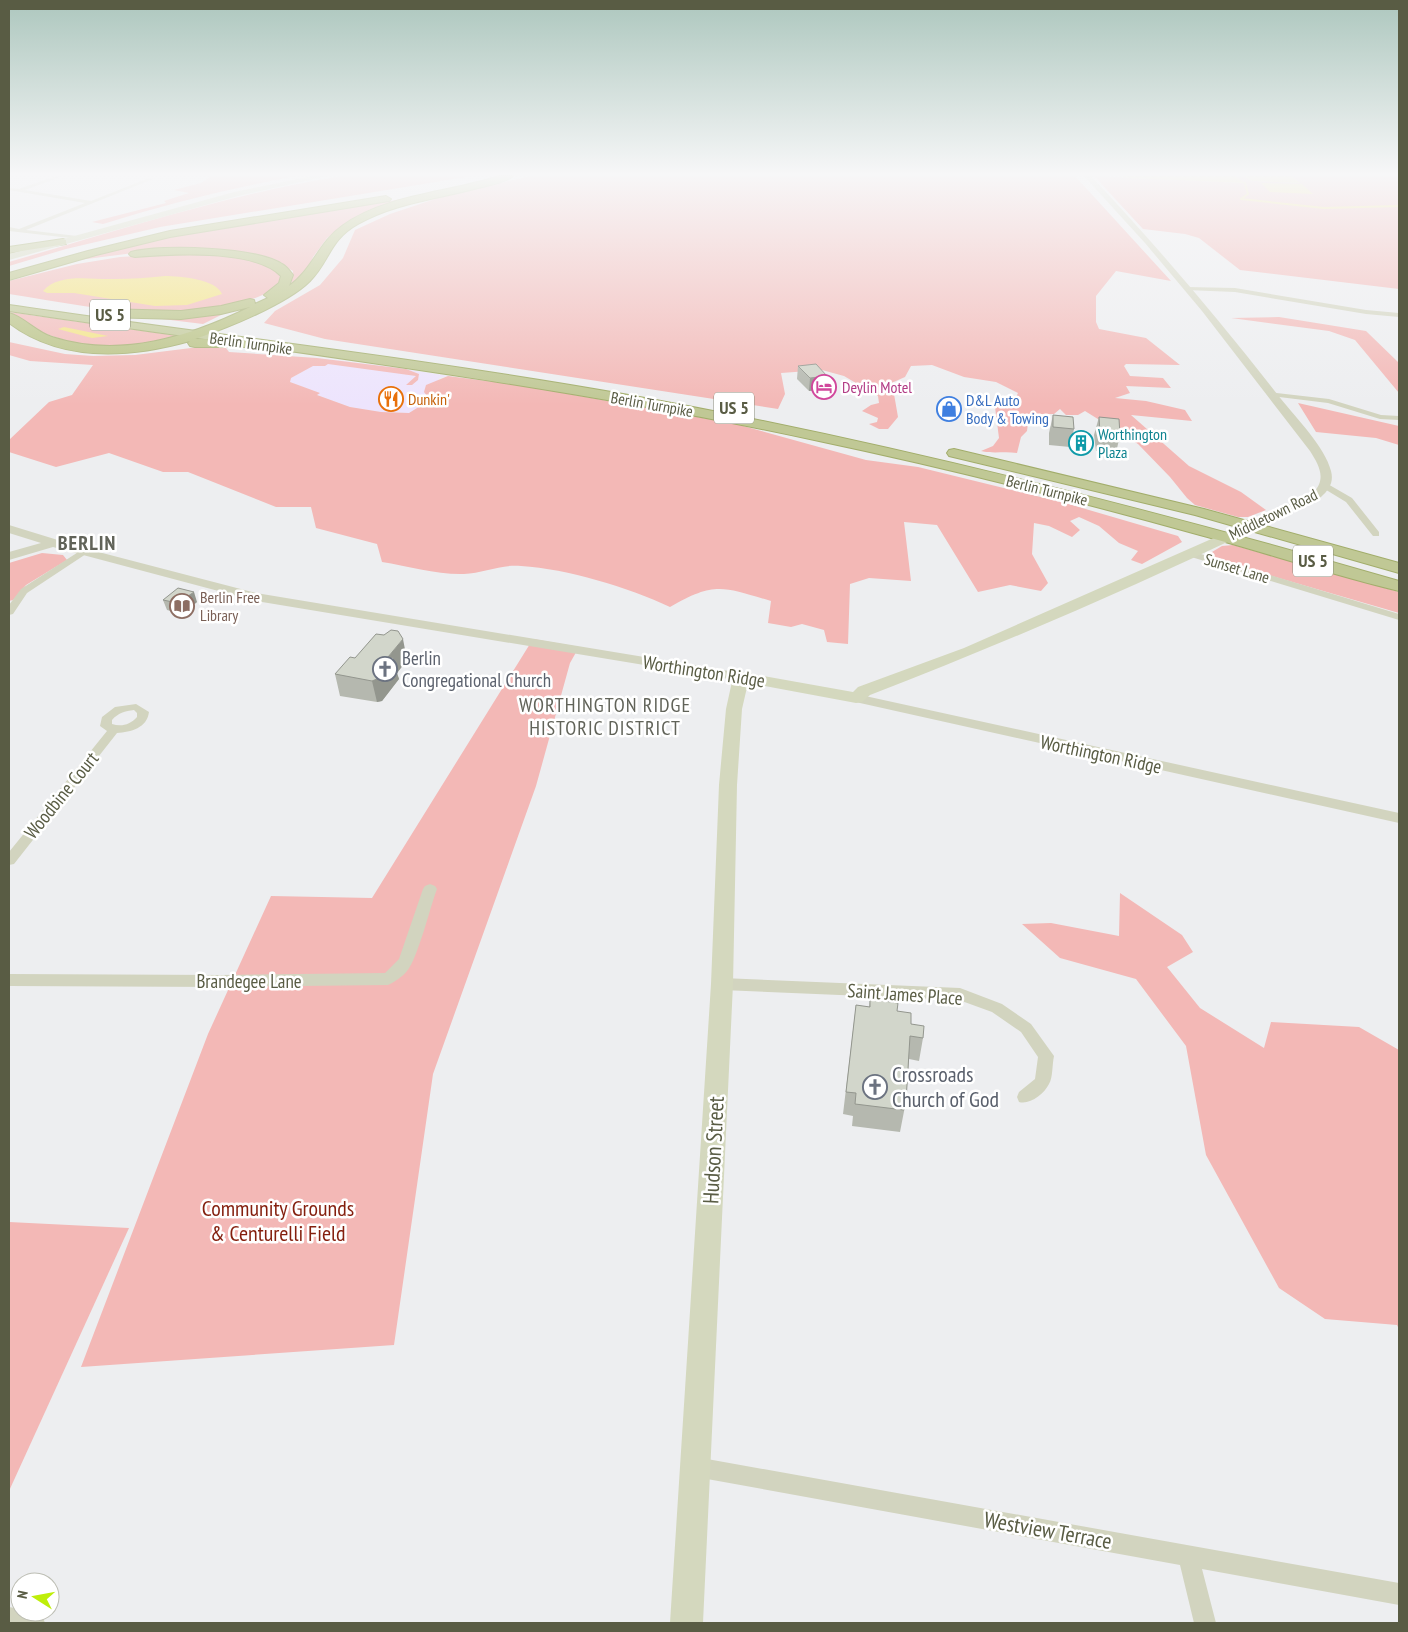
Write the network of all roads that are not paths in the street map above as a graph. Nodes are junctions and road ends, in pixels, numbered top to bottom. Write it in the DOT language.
graph roads {
  1 [pos="26,252"];
  2 [pos="68,252"];
  3 [pos="91,252"];
  4 [pos="169,252"];
  5 [pos="180,252"];
  6 [pos="324,252"];
  7 [pos="1158,252"];
  8 [pos="9,257"];
  9 [pos="9,269"];
  10 [pos="9,277"];
  11 [pos="1188,288"];
  12 [pos="261,299"];
  13 [pos="9,300"];
  14 [pos="9,308"];
  15 [pos="103,314"];
  16 [pos="1399,315"];
  17 [pos="9,317"];
  18 [pos="211,329"];
  19 [pos="198,335"];
  20 [pos="16,338"];
  21 [pos="259,344"];
  22 [pos="82,348"];
  23 [pos="144,348"];
  24 [pos="1271,394"];
  25 [pos="1399,418"];
  26 [pos="884,438"];
  27 [pos="938,449"];
  28 [pos="1326,486"];
  29 [pos="1250,526"];
  30 [pos="9,529"];
  31 [pos="1376,534"];
  32 [pos="1226,536"];
  33 [pos="53,543"];
  34 [pos="83,552"];
  35 [pos="1191,554"];
  36 [pos="9,556"];
  37 [pos="1399,568"];
  38 [pos="1399,586"];
  39 [pos="9,612"];
  40 [pos="1399,617"];
  41 [pos="741,677"];
  42 [pos="856,698"];
  43 [pos="114,729"];
  44 [pos="1399,818"];
  45 [pos="9,861"];
  46 [pos="430,889"];
  47 [pos="9,980"];
  48 [pos="722,984"];
  49 [pos="1025,1097"];
  50 [pos="696,1467"];
  51 [pos="1188,1556"];
  52 [pos="1399,1594"];
  53 [pos="9,1618"];
  54 [pos="34,1623"];
  55 [pos="686,1623"];
  56 [pos="1205,1623"];
  1 -- 8 [label="main road"];
  2 -- 9 [label="highway"];
  3 -- 10 [label="highway"];
  4 -- 10 [label="highway"];
  5 -- 12 [label="highway"];
  6 -- 18 [label="highway"];
  7 -- 11 [label="street, Middletown Road"];
  11 -- 16 [label="street"];
  11 -- 24 [label="street, Middletown Road"];
  12 -- 15 [label="highway"];
  12 -- 18 [label="highway"];
  13 -- 15 [label="highway, Berlin Turnpike / US 5"];
  14 -- 19 [label="highway, Berlin Turnpike / US 5"];
  15 -- 18 [label="highway, Berlin Turnpike / US 5"];
  17 -- 22 [label="highway"];
  18 -- 19 [label="highway"];
  18 -- 26 [label="highway, Berlin Turnpike / US 5"];
  19 -- 21 [label="highway, Berlin Turnpike / US 5"];
  19 -- 23 [label="highway"];
  20 -- 22 [label="highway"];
  21 -- 23 [label="highway"];
  21 -- 32 [label="highway, Berlin Turnpike / US 5"];
  22 -- 23 [label="highway"];
  24 -- 25 [label="street"];
  24 -- 28 [label="street, Middletown Road"];
  27 -- 29 [label="highway, Berlin Turnpike / US 5"];
  28 -- 29 [label="street, Middletown Road"];
  28 -- 31 [label="street"];
  29 -- 32 [label="main road, Middletown Road"];
  29 -- 37 [label="highway, Berlin Turnpike / US 5"];
  30 -- 33 [label="street, Worthington Ridge"];
  32 -- 35 [label="main road, Middletown Road"];
  32 -- 38 [label="highway, Berlin Turnpike / US 5"];
  33 -- 34 [label="street, Worthington Ridge"];
  33 -- 36 [label="street"];
  34 -- 39 [label="street"];
  34 -- 41 [label="street, Worthington Ridge"];
  35 -- 40 [label="street, Sunset Lane"];
  35 -- 42 [label="main road, Middletown Road"];
  41 -- 42 [label="main road, Worthington Ridge"];
  41 -- 48 [label="main road, Hudson Street"];
  42 -- 44 [label="street, Worthington Ridge"];
  43 -- 45 [label="street, Woodbine Court"];
  46 -- 47 [label="street, Brandegee Lane"];
  48 -- 49 [label="street, Saint James Place"];
  48 -- 50 [label="main road, Hudson Street"];
  50 -- 51 [label="street, Westview Terrace"];
  50 -- 55 [label="main road, Hudson Street"];
  51 -- 52 [label="street, Westview Terrace"];
  51 -- 56 [label="street"];
  53 -- 54 [label="street"];
}
